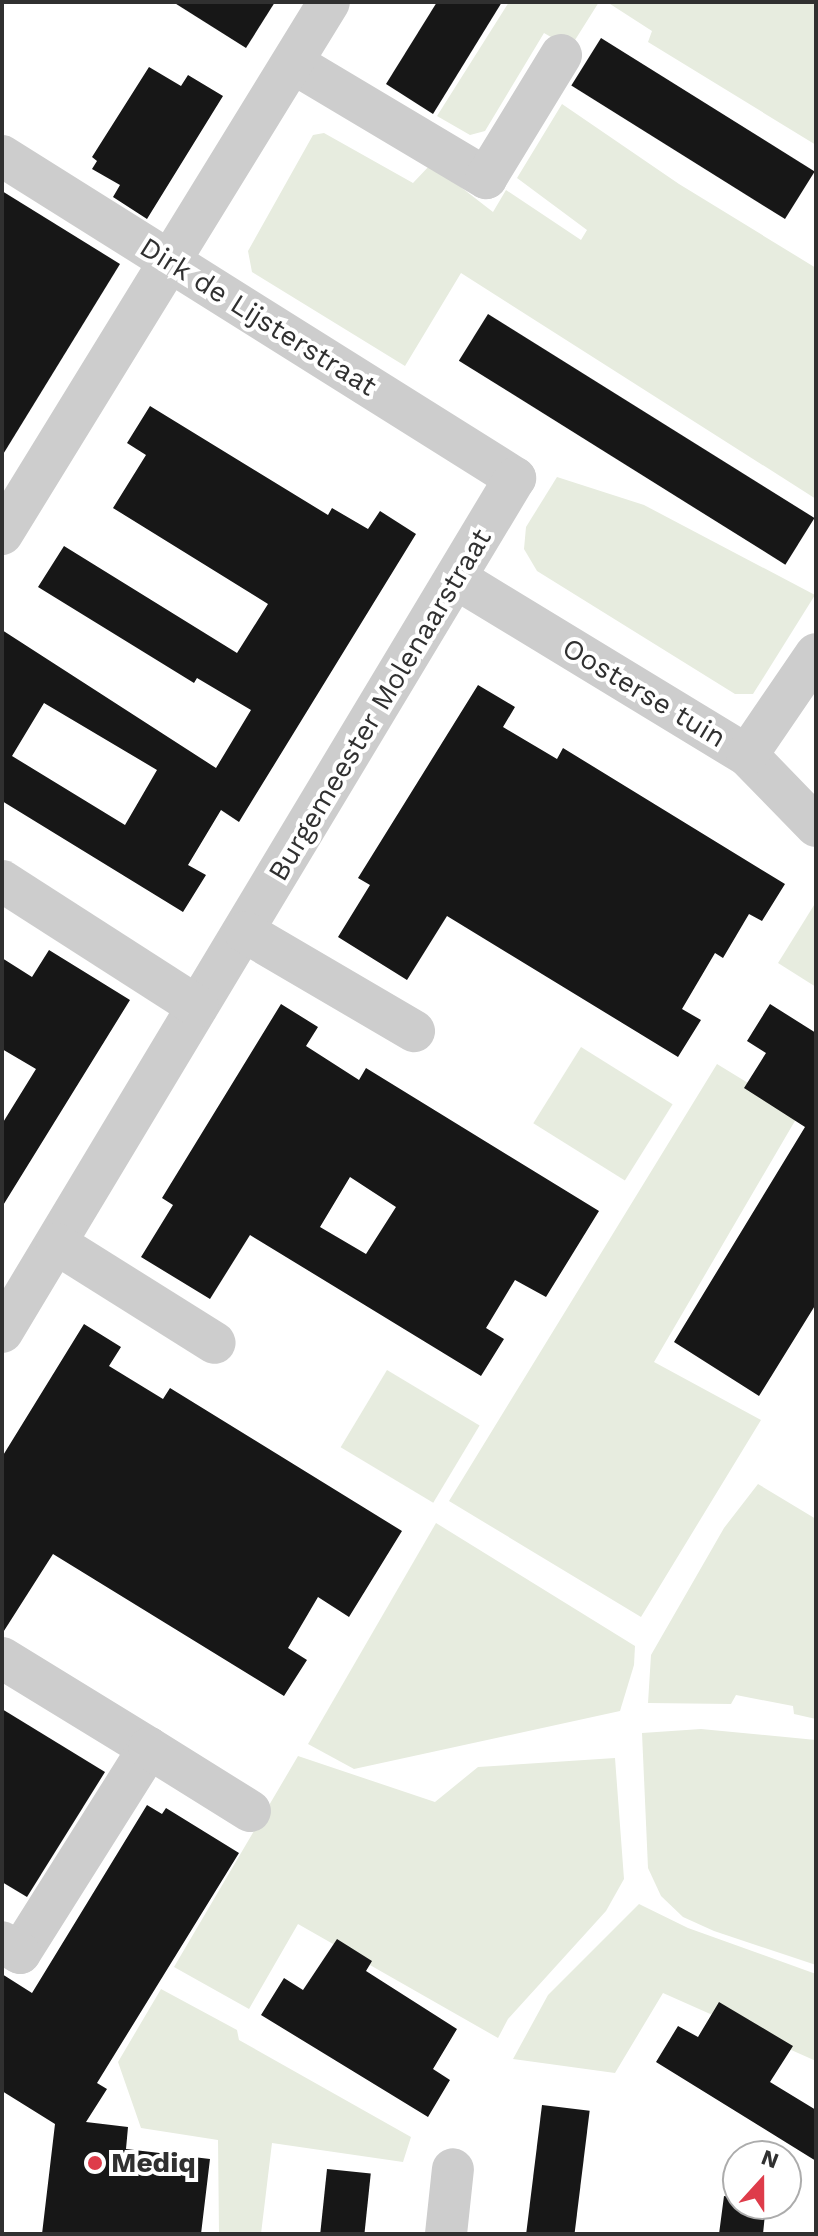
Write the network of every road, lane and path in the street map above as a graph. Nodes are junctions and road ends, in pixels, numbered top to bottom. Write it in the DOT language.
graph roads {
  1 [pos="329,2"];
  2 [pos="561,55"];
  3 [pos="293,63"];
  4 [pos="2,156"];
  5 [pos="172,264"];
  6 [pos="515,478"];
  7 [pos="2,534"];
  8 [pos="457,579"];
  9 [pos="816,654"];
  10 [pos="747,755"];
  11 [pos="816,826"];
  12 [pos="2,881"];
  13 [pos="245,932"];
  14 [pos="197,1006"];
  15 [pos="414,1031"];
  16 [pos="57,1244"];
  17 [pos="2,1332"];
  18 [pos="215,1343"];
  19 [pos="2,1658"];
  20 [pos="149,1748"];
  21 [pos="250,1811"];
  22 [pos="2,1942"];
  23 [pos="453,2169"];
  24 [pos="446,2234"];
  1 -- 3 [label="street"];
  2 -- 3 [label="street"];
  3 -- 5 [label="street"];
  4 -- 5 [label="street, Dirk de Lijsterstraat"];
  5 -- 6 [label="street, Dirk de Lijsterstraat"];
  5 -- 7 [label="street"];
  6 -- 8 [label="street, Burgemeester Molenaarstraat"];
  8 -- 10 [label="street, Oosterse tuin"];
  8 -- 13 [label="street, Burgemeester Molenaarstraat"];
  9 -- 10 [label="street"];
  10 -- 11 [label="street, Oosterse tuin"];
  12 -- 14 [label="street"];
  13 -- 14 [label="street, Burgemeester Molenaarstraat"];
  13 -- 15 [label="street"];
  14 -- 16 [label="street, Burgemeester Molenaarstraat"];
  16 -- 17 [label="street, Burgemeester Molenaarstraat"];
  16 -- 18 [label="street"];
  19 -- 20 [label="street"];
  20 -- 21 [label="street"];
  20 -- 22 [label="street"];
  23 -- 24 [label="street"];
}
